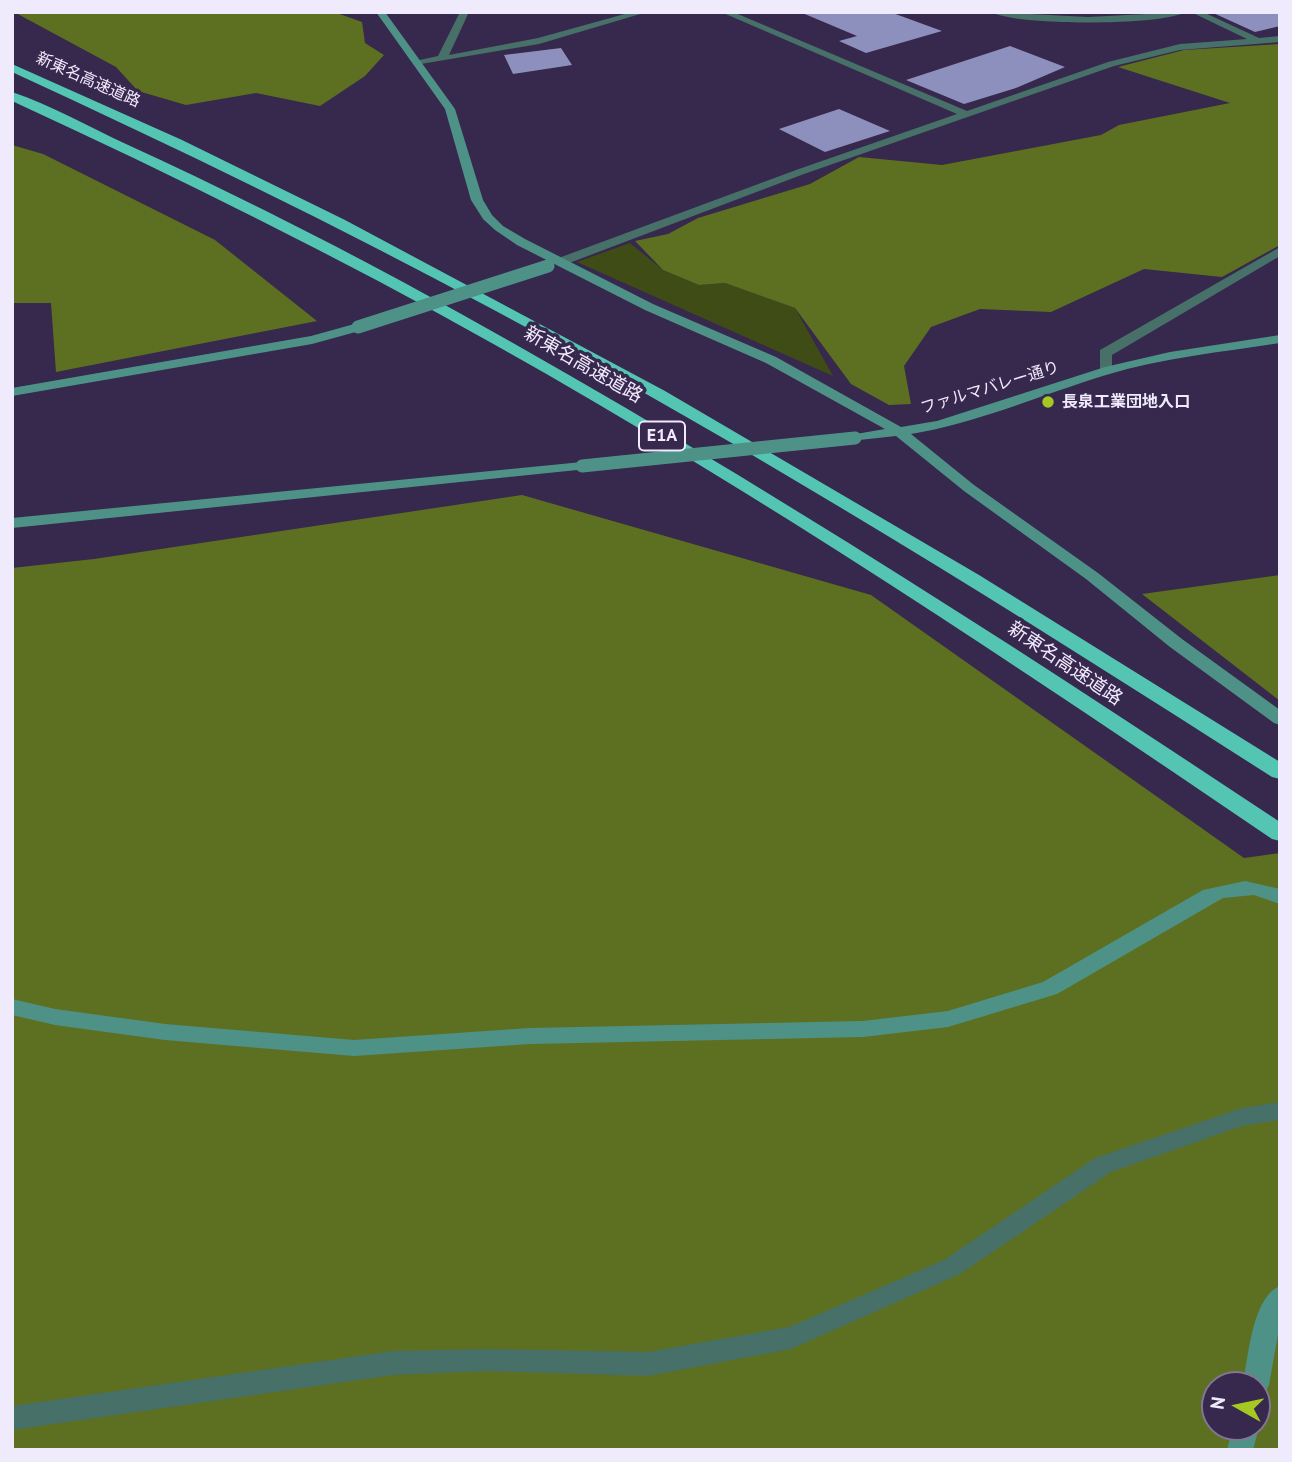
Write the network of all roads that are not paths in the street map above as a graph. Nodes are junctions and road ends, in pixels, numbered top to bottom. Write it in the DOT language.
graph roads {
  1 [pos="380,12"];
  2 [pos="465,12"];
  3 [pos="643,12"];
  4 [pos="725,12"];
  5 [pos="995,12"];
  6 [pos="1182,12"];
  7 [pos="1195,12"];
  8 [pos="1255,39"];
  9 [pos="1280,39"];
  10 [pos="442,58"];
  11 [pos="418,63"];
  12 [pos="12,67"];
  13 [pos="12,96"];
  14 [pos="966,114"];
  15 [pos="1280,251"];
  16 [pos="554,264"];
  17 [pos="1280,339"];
  18 [pos="1105,371"];
  19 [pos="12,392"];
  20 [pos="900,432"];
  21 [pos="12,523"];
  22 [pos="1280,719"];
  23 [pos="1280,772"];
  24 [pos="1280,833"];
  25 [pos="1280,897"];
  26 [pos="12,1007"];
  27 [pos="1280,1111"];
  28 [pos="1280,1297"];
  29 [pos="1259,1371"];
  30 [pos="12,1418"];
  1 -- 11 [label="street"];
  2 -- 10 [label="street"];
  3 -- 10 [label="street"];
  4 -- 14 [label="street"];
  5 -- 6 [label="street"];
  7 -- 8 [label="street"];
  8 -- 9 [label="street"];
  8 -- 14 [label="street"];
  10 -- 11 [label="street"];
  11 -- 16 [label="street"];
  12 -- 23 [label="highway, 新東名高速道路 / E1A"];
  13 -- 24 [label="highway, 新東名高速道路 / E1A"];
  14 -- 16 [label="street"];
  15 -- 18 [label="street"];
  16 -- 19 [label="street, bridge"];
  16 -- 20 [label="street"];
  17 -- 18 [label="street, ファルマバレー通り"];
  18 -- 20 [label="street, ファルマバレー通り"];
  20 -- 21 [label="street, ファルマバレー通り, bridge"];
  20 -- 22 [label="street"];
  25 -- 26 [label="street"];
  27 -- 30 [label="street"];
  28 -- 29 [label="street"];
}
